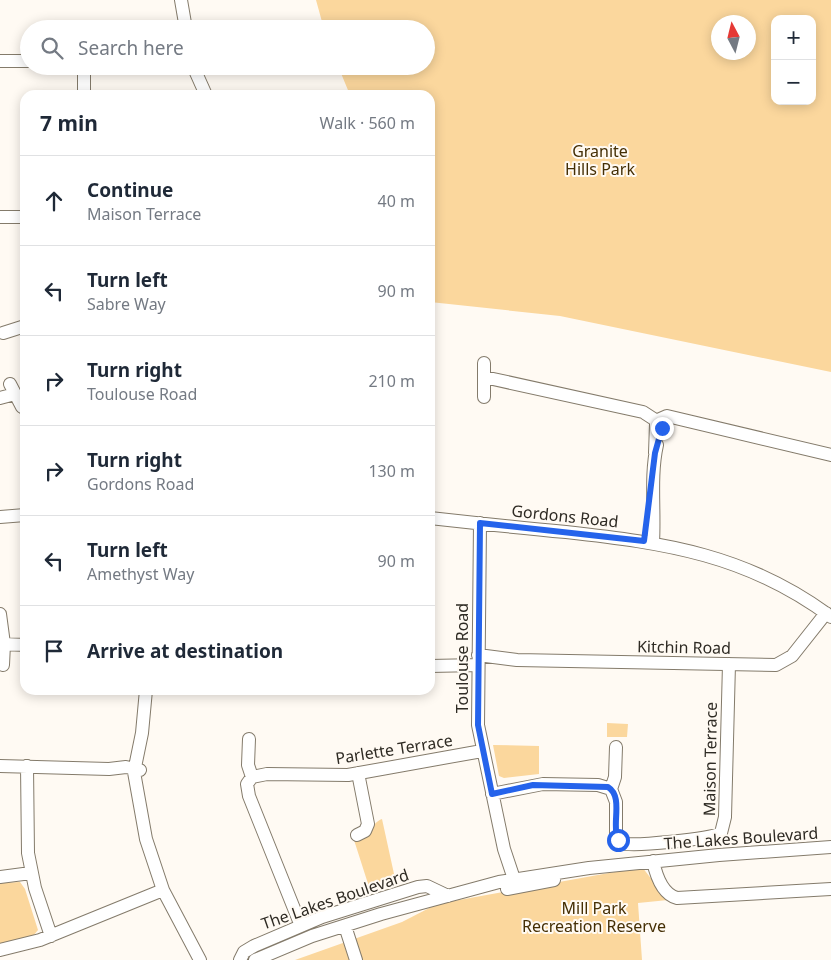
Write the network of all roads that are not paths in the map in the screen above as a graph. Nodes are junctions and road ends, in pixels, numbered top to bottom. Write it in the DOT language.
graph roads {
  1 [pos="181,0"];
  2 [pos="185,20"];
  3 [pos="0,61"];
  4 [pos="20,61"];
  5 [pos="84,75"];
  6 [pos="197,75"];
  7 [pos="201,75"];
  8 [pos="84,90"];
  9 [pos="203,90"];
  10 [pos="204,90"];
  11 [pos="0,217"];
  12 [pos="20,217"];
  13 [pos="19,324"];
  14 [pos="3,333"];
  15 [pos="484,363"];
  16 [pos="484,376"];
  17 [pos="484,397"];
  18 [pos="0,398"];
  19 [pos="20,403"];
  20 [pos="661,422"];
  21 [pos="831,454"];
  22 [pos="20,515"];
  23 [pos="0,517"];
  24 [pos="435,518"];
  25 [pos="480,523"];
  26 [pos="649,542"];
  27 [pos="0,614"];
  28 [pos="829,615"];
  29 [pos="4,644"];
  30 [pos="20,645"];
  31 [pos="478,664"];
  32 [pos="728,664"];
  33 [pos="3,665"];
  34 [pos="435,667"];
  35 [pos="146,695"];
  36 [pos="249,739"];
  37 [pos="616,747"];
  38 [pos="482,751"];
  39 [pos="0,766"];
  40 [pos="27,766"];
  41 [pos="136,770"];
  42 [pos="358,773"];
  43 [pos="252,777"];
  44 [pos="611,789"];
  45 [pos="492,794"];
  46 [pos="357,835"];
  47 [pos="831,848"];
  48 [pos="653,861"];
  49 [pos="31,872"];
  50 [pos="0,878"];
  51 [pos="512,882"];
  52 [pos="831,889"];
  53 [pos="163,890"];
  54 [pos="445,896"];
  55 [pos="301,926"];
  56 [pos="342,927"];
  57 [pos="51,936"];
  58 [pos="0,950"];
  59 [pos="198,957"];
  60 [pos="240,960"];
  61 [pos="255,960"];
  62 [pos="273,960"];
  63 [pos="356,960"];
  1 -- 2 [label="street"];
  3 -- 4 [label="street"];
  5 -- 8 [label="street"];
  6 -- 9 [label="street"];
  7 -- 10 [label="street"];
  11 -- 12 [label="street"];
  13 -- 14 [label="street"];
  15 -- 16 [label="street"];
  16 -- 17 [label="street"];
  16 -- 20 [label="street"];
  18 -- 19 [label="street"];
  20 -- 21 [label="street"];
  20 -- 26 [label="street"];
  22 -- 23 [label="street"];
  24 -- 25 [label="street, Gordons Road"];
  25 -- 26 [label="street, Gordons Road"];
  25 -- 31 [label="street, Toulouse Road"];
  26 -- 28 [label="street, Gordons Road"];
  27 -- 29 [label="street"];
  28 -- 32 [label="street, Kitchin Road"];
  29 -- 30 [label="street"];
  29 -- 33 [label="street"];
  31 -- 32 [label="street, Kitchin Road"];
  31 -- 34 [label="street, Kitchin Road"];
  31 -- 38 [label="street, Toulouse Road"];
  32 -- 44 [label="street, Maison Terrace"];
  35 -- 41 [label="street"];
  36 -- 43 [label="street"];
  37 -- 44 [label="street, Maison Terrace"];
  38 -- 42 [label="street, Parlette Terrace"];
  38 -- 45 [label="street, Toulouse Road"];
  39 -- 40 [label="street"];
  40 -- 41 [label="street"];
  40 -- 49 [label="street"];
  41 -- 53 [label="street"];
  42 -- 43 [label="street, Parlette Terrace"];
  42 -- 46 [label="street"];
  43 -- 55 [label="street"];
  44 -- 45 [label="street"];
  45 -- 51 [label="street, Toulouse Road"];
  47 -- 48 [label="street, The Lakes Boulevard"];
  48 -- 51 [label="street, The Lakes Boulevard"];
  48 -- 52 [label="street, The Lakes Boulevard"];
  49 -- 50 [label="street"];
  49 -- 57 [label="street"];
  51 -- 54 [label="street, The Lakes Boulevard"];
  53 -- 57 [label="street"];
  53 -- 59 [label="street"];
  54 -- 55 [label="street, The Lakes Boulevard"];
  54 -- 56 [label="street, The Lakes Boulevard"];
  55 -- 60 [label="street, The Lakes Boulevard"];
  56 -- 61 [label="street, The Lakes Boulevard"];
  56 -- 62 [label="street, The Lakes Boulevard"];
  56 -- 63 [label="street"];
  57 -- 58 [label="street"];
}
